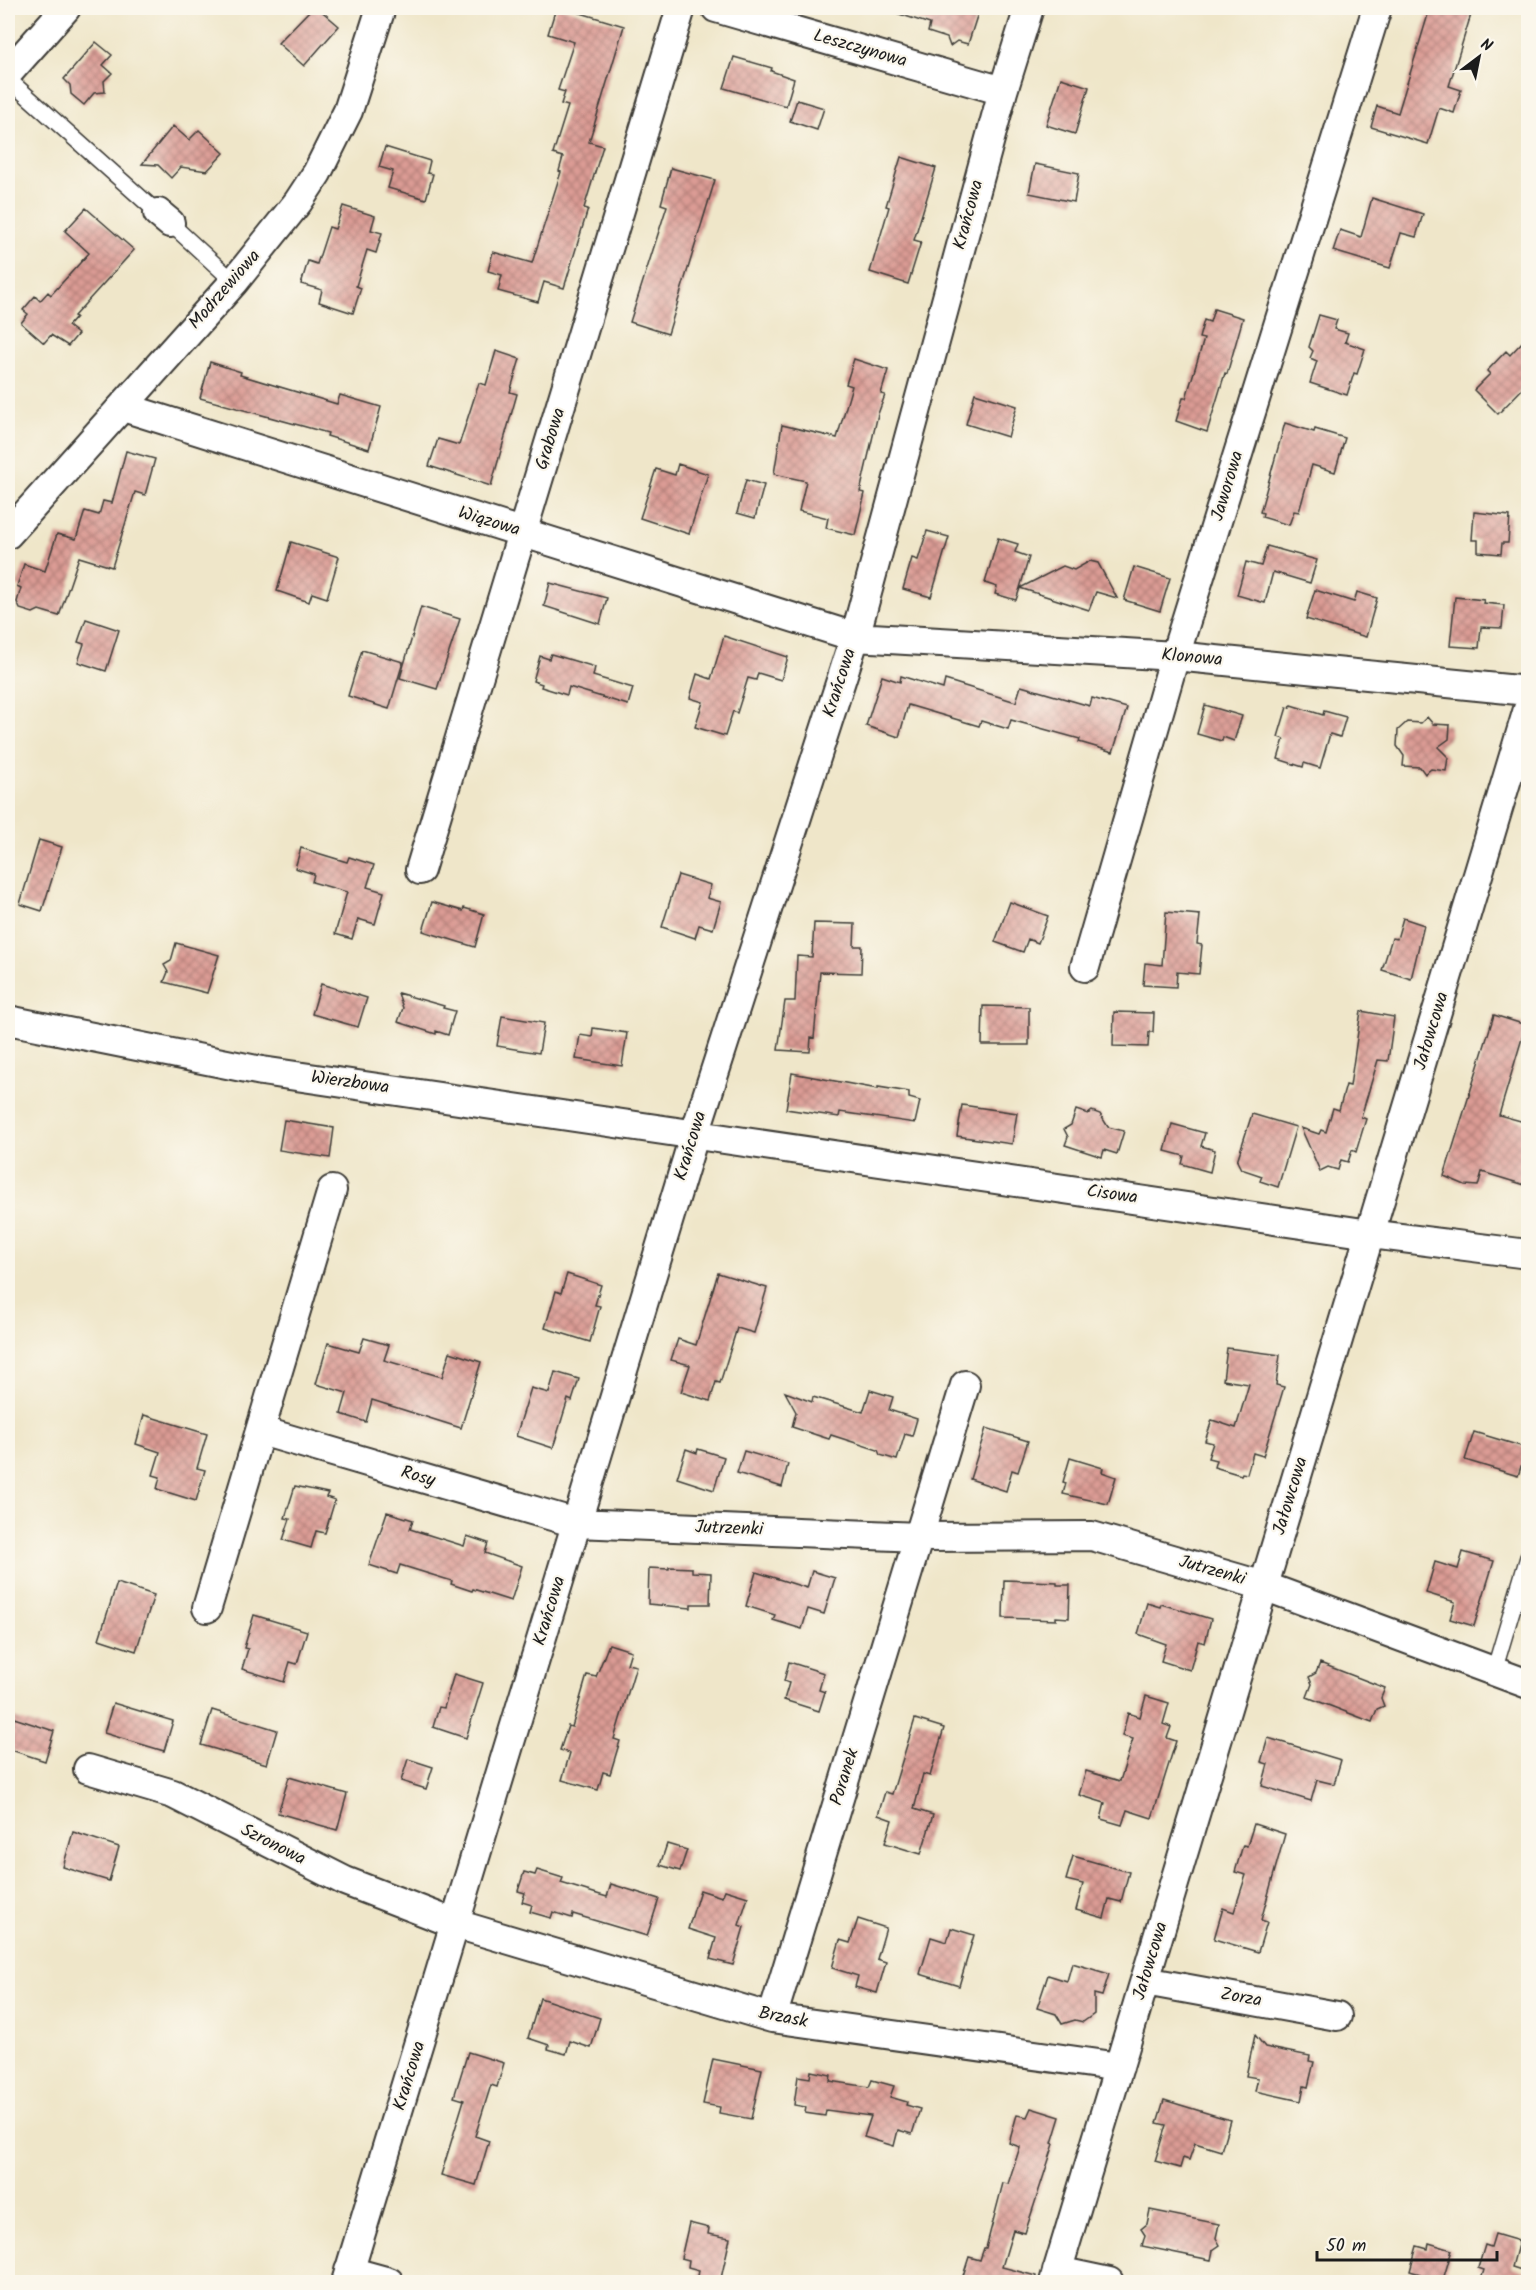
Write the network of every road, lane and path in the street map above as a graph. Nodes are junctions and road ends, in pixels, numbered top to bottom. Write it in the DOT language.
graph roads {
  1 [pos="66,8"];
  2 [pos="381,8"];
  3 [pos="681,8"];
  4 [pos="716,8"];
  5 [pos="1029,8"];
  6 [pos="1377,8"];
  7 [pos="8,73"];
  8 [pos="8,80"];
  9 [pos="1003,91"];
  10 [pos="234,282"];
  11 [pos="123,407"];
  12 [pos="522,533"];
  13 [pos="8,534"];
  14 [pos="855,638"];
  15 [pos="1175,656"];
  16 [pos="1528,691"];
  17 [pos="1528,709"];
  18 [pos="420,870"];
  19 [pos="1085,967"];
  20 [pos="8,1020"];
  21 [pos="695,1133"];
  22 [pos="332,1190"];
  23 [pos="1370,1234"];
  24 [pos="1528,1254"];
  25 [pos="965,1385"];
  26 [pos="261,1431"];
  27 [pos="576,1523"];
  28 [pos="919,1537"];
  29 [pos="1528,1557"];
  30 [pos="1264,1586"];
  31 [pos="207,1608"];
  32 [pos="1494,1671"];
  33 [pos="1528,1684"];
  34 [pos="88,1769"];
  35 [pos="456,1924"];
  36 [pos="1144,1981"];
  37 [pos="1337,2016"];
  38 [pos="772,2018"];
  39 [pos="1119,2067"];
  40 [pos="348,2277"];
  41 [pos="1055,2277"];
  42 [pos="389,2283"];
  43 [pos="1109,2283"];
  1 -- 7 [label="street"];
  2 -- 10 [label="street, Modrzewiowa"];
  3 -- 12 [label="street, Grabowa"];
  4 -- 9 [label="street, Leszczynowa"];
  5 -- 9 [label="street, Krańcowa"];
  6 -- 15 [label="street, Jaworowa"];
  8 -- 10 [label="lane"];
  9 -- 14 [label="street, Krańcowa"];
  10 -- 11 [label="street, Modrzewiowa"];
  11 -- 12 [label="street, Wiązowa"];
  11 -- 13 [label="street, Modrzewiowa"];
  12 -- 14 [label="street, Wiązowa"];
  12 -- 18 [label="street, Grabowa"];
  14 -- 15 [label="street, Klonowa"];
  14 -- 21 [label="street, Krańcowa"];
  15 -- 16 [label="street, Klonowa"];
  15 -- 19 [label="street, Jaworowa"];
  17 -- 23 [label="street, Jałowcowa"];
  20 -- 21 [label="street, Wierzbowa"];
  21 -- 23 [label="street, Cisowa"];
  21 -- 27 [label="street, Krańcowa"];
  22 -- 26 [label="street"];
  23 -- 24 [label="street, Cisowa"];
  23 -- 30 [label="street, Jałowcowa"];
  25 -- 28 [label="street"];
  26 -- 27 [label="street, Rosy"];
  26 -- 31 [label="street"];
  27 -- 28 [label="street, Jutrzenki"];
  27 -- 35 [label="street, Krańcowa"];
  28 -- 30 [label="street, Jutrzenki"];
  28 -- 38 [label="street, Poranek"];
  29 -- 32 [label="lane"];
  30 -- 32 [label="street, Jutrzenki"];
  30 -- 36 [label="street, Jałowcowa"];
  32 -- 33 [label="street, Jutrzenki"];
  34 -- 35 [label="street, Szronowa"];
  35 -- 38 [label="street, Brzask"];
  35 -- 40 [label="street, Krańcowa"];
  36 -- 37 [label="street, Zorza"];
  36 -- 39 [label="street, Jałowcowa"];
  38 -- 39 [label="street, Brzask"];
  39 -- 41 [label="street, Jałowcowa"];
  40 -- 42 [label="street"];
  41 -- 43 [label="street"];
}
